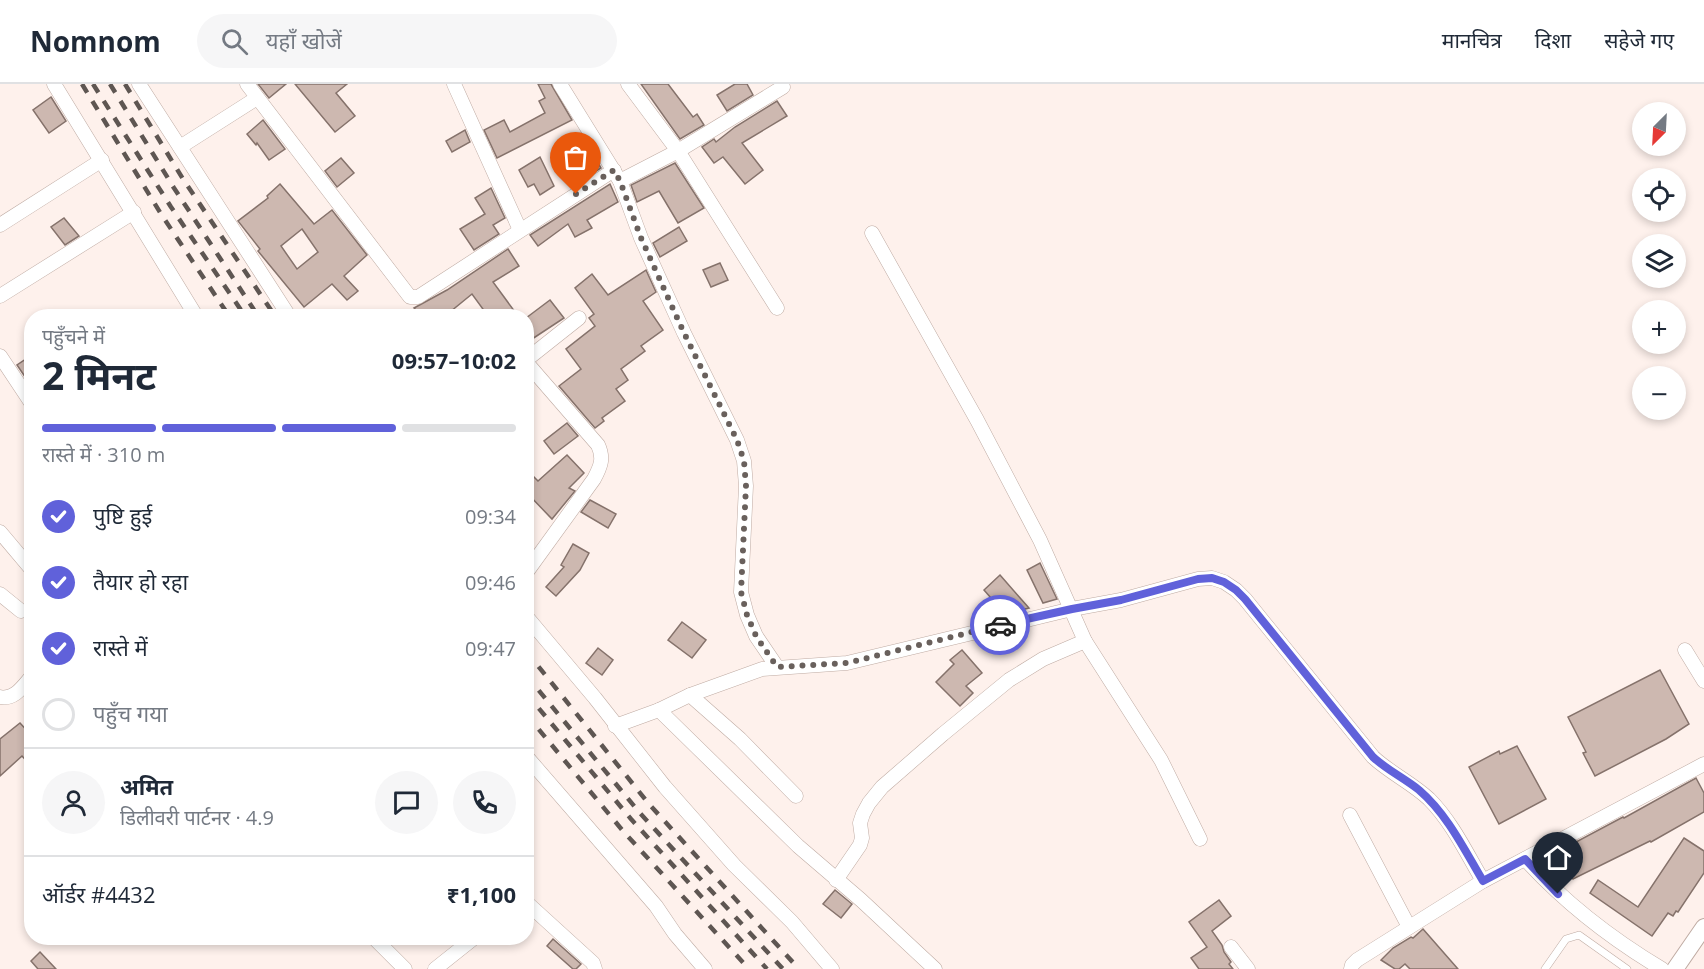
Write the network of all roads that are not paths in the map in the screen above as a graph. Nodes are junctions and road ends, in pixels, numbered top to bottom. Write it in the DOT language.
graph roads {
  1 [pos="54,84"];
  2 [pos="139,84"];
  3 [pos="246,84"];
  4 [pos="454,84"];
  5 [pos="560,84"];
  6 [pos="628,84"];
  7 [pos="783,87"];
  8 [pos="257,98"];
  9 [pos="180,147"];
  10 [pos="678,151"];
  11 [pos="102,160"];
  12 [pos="617,175"];
  13 [pos="134,212"];
  14 [pos="0,225"];
  15 [pos="520,230"];
  16 [pos="873,233"];
  17 [pos="0,296"];
  18 [pos="777,308"];
  19 [pos="192,309"];
  20 [pos="284,309"];
  21 [pos="579,318"];
  22 [pos="534,355"];
  23 [pos="0,356"];
  24 [pos="534,370"];
  25 [pos="24,392"];
  26 [pos="0,532"];
  27 [pos="24,560"];
  28 [pos="534,562"];
  29 [pos="0,594"];
  30 [pos="1072,609"];
  31 [pos="21,611"];
  32 [pos="534,626"];
  33 [pos="1084,641"];
  34 [pos="1685,650"];
  35 [pos="777,667"];
  36 [pos="1704,681"];
  37 [pos="24,685"];
  38 [pos="690,695"];
  39 [pos="0,697"];
  40 [pos="659,710"];
  41 [pos="615,726"];
  42 [pos="1704,764"];
  43 [pos="534,765"];
  44 [pos="796,796"];
  45 [pos="1350,815"];
  46 [pos="1200,838"];
  47 [pos="1525,859"];
  48 [pos="836,879"];
  49 [pos="1483,881"];
  50 [pos="534,909"];
  51 [pos="1409,927"];
  52 [pos="1704,927"];
  53 [pos="381,945"];
  54 [pos="465,945"];
  55 [pos="1231,947"];
  56 [pos="405,969"];
  57 [pos="435,969"];
  58 [pos="595,969"];
  59 [pos="705,969"];
  60 [pos="832,969"];
  61 [pos="935,969"];
  62 [pos="1248,969"];
  63 [pos="1351,969"];
  64 [pos="1545,969"];
  65 [pos="1627,969"];
  66 [pos="1662,969"];
  67 [pos="1675,969"];
  1 -- 11 [label="street"];
  2 -- 9 [label="street"];
  3 -- 8 [label="street"];
  4 -- 15 [label="street"];
  5 -- 12 [label="street"];
  6 -- 10 [label="street"];
  7 -- 10 [label="street"];
  8 -- 9 [label="street"];
  8 -- 15 [label="street"];
  9 -- 20 [label="street"];
  10 -- 12 [label="street"];
  10 -- 18 [label="street"];
  11 -- 13 [label="street"];
  11 -- 14 [label="street"];
  12 -- 15 [label="street"];
  12 -- 35 [label="street"];
  13 -- 17 [label="street"];
  13 -- 19 [label="street"];
  16 -- 30 [label="street"];
  21 -- 22 [label="street"];
  23 -- 25 [label="street"];
  24 -- 28 [label="street"];
  26 -- 27 [label="street"];
  29 -- 31 [label="street"];
  30 -- 33 [label="street"];
  30 -- 35 [label="street"];
  30 -- 49 [label="street"];
  32 -- 41 [label="street"];
  33 -- 46 [label="street"];
  33 -- 48 [label="street"];
  34 -- 36 [label="street"];
  35 -- 38 [label="street"];
  37 -- 39 [label="street"];
  38 -- 40 [label="street"];
  38 -- 44 [label="street"];
  40 -- 41 [label="street"];
  40 -- 48 [label="street"];
  41 -- 60 [label="street"];
  42 -- 47 [label="street"];
  43 -- 59 [label="street"];
  45 -- 51 [label="street"];
  47 -- 49 [label="street"];
  47 -- 66 [label="street"];
  48 -- 61 [label="street"];
  49 -- 51 [label="street"];
  50 -- 58 [label="street"];
  51 -- 63 [label="street"];
  52 -- 67 [label="street"];
  53 -- 56 [label="street"];
  54 -- 57 [label="street"];
  55 -- 62 [label="street"];
  64 -- 65 [label="lane"];
}
